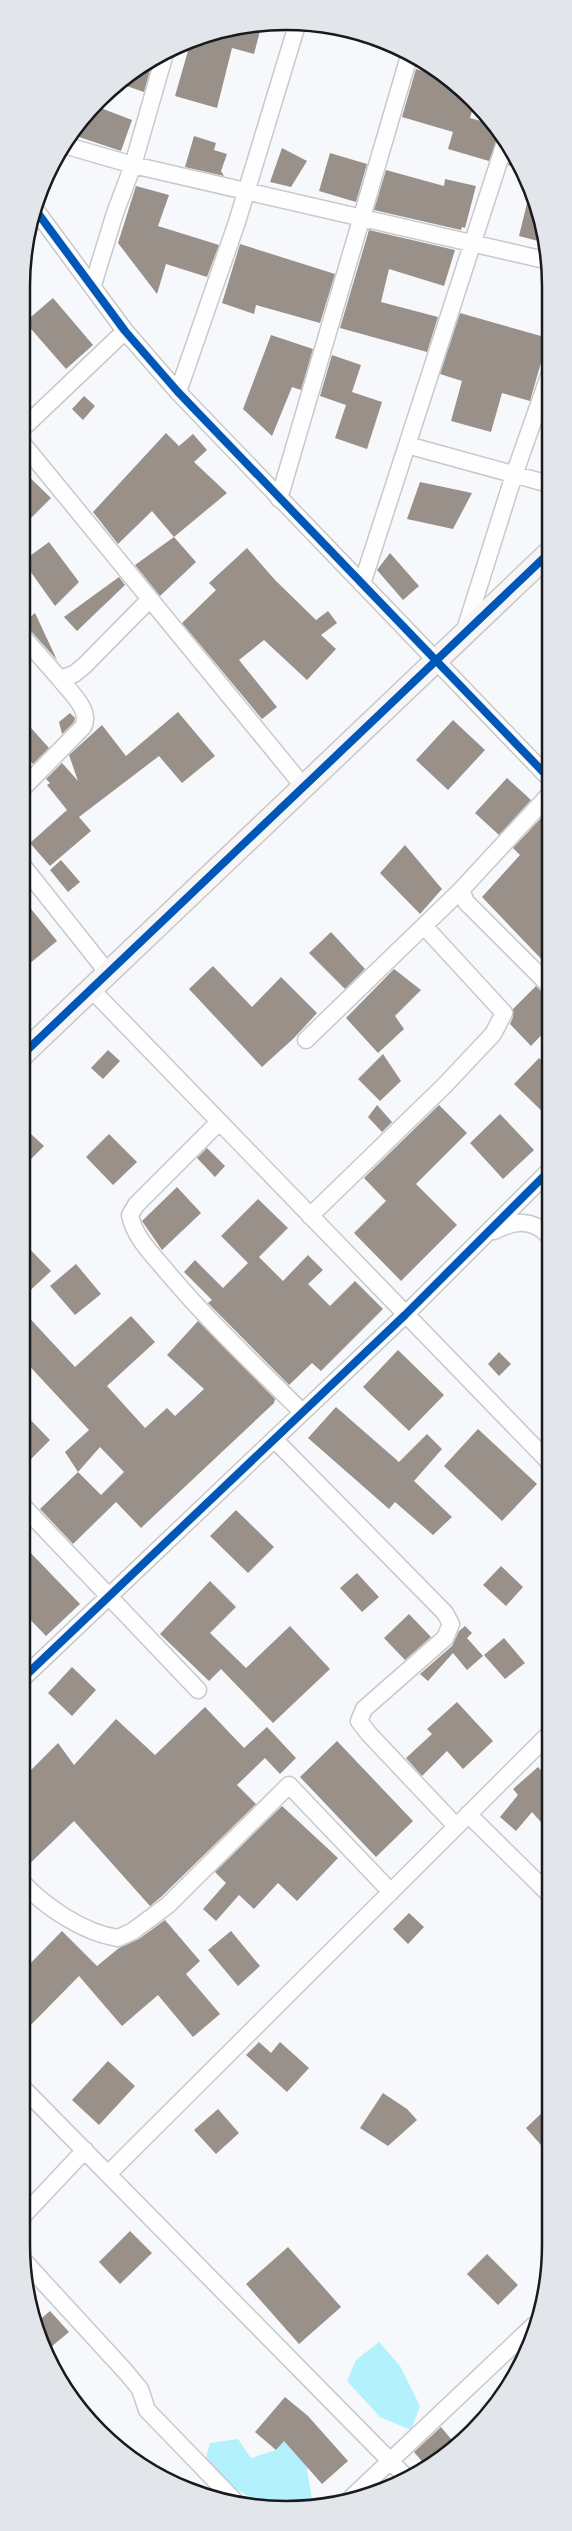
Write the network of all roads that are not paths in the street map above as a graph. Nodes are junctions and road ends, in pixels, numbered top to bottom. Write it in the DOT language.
graph roads {
  1 [pos="295,31"];
  2 [pos="163,61"];
  3 [pos="408,61"];
  4 [pos="71,148"];
  5 [pos="503,150"];
  6 [pos="133,165"];
  7 [pos="246,192"];
  8 [pos="40,216"];
  9 [pos="362,217"];
  10 [pos="472,243"];
  11 [pos="540,259"];
  12 [pos="93,286"];
  13 [pos="124,331"];
  14 [pos="178,392"];
  15 [pos="542,393"];
  16 [pos="30,421"];
  17 [pos="407,445"];
  18 [pos="30,453"];
  19 [pos="514,475"];
  20 [pos="542,482"];
  21 [pos="279,499"];
  22 [pos="542,565"];
  23 [pos="362,584"];
  24 [pos="150,599"];
  25 [pos="463,635"];
  26 [pos="30,645"];
  27 [pos="436,660"];
  28 [pos="60,679"];
  29 [pos="542,771"];
  30 [pos="30,781"];
  31 [pos="304,787"];
  32 [pos="542,802"];
  33 [pos="30,875"];
  34 [pos="461,890"];
  35 [pos="424,926"];
  36 [pos="108,973"];
  37 [pos="542,978"];
  38 [pos="91,989"];
  39 [pos="306,1040"];
  40 [pos="30,1047"];
  41 [pos="219,1122"];
  42 [pos="542,1178"];
  43 [pos="310,1216"];
  44 [pos="542,1230"];
  45 [pos="482,1237"];
  46 [pos="405,1315"];
  47 [pos="302,1412"];
  48 [pos="274,1439"];
  49 [pos="542,1455"];
  50 [pos="30,1513"];
  51 [pos="109,1596"];
  52 [pos="30,1671"];
  53 [pos="198,1690"];
  54 [pos="542,1741"];
  55 [pos="468,1814"];
  56 [pos="456,1826"];
  57 [pos="542,1888"];
  58 [pos="30,1889"];
  59 [pos="391,1892"];
  60 [pos="30,2095"];
  61 [pos="85,2150"];
  62 [pos="108,2174"];
  63 [pos="30,2208"];
  64 [pos="31,2269"];
  65 [pos="526,2332"];
  66 [pos="391,2461"];
  67 [pos="402,2473"];
  68 [pos="360,2489"];
  69 [pos="228,2494"];
  1 -- 7 [label="street"];
  2 -- 6 [label="street"];
  3 -- 9 [label="street"];
  4 -- 6 [label="street"];
  5 -- 10 [label="street"];
  6 -- 7 [label="street"];
  6 -- 12 [label="street"];
  7 -- 9 [label="street"];
  7 -- 14 [label="street"];
  8 -- 12 [label="street"];
  9 -- 10 [label="street"];
  9 -- 21 [label="street"];
  10 -- 11 [label="street"];
  10 -- 17 [label="street"];
  12 -- 13 [label="street"];
  13 -- 14 [label="street"];
  13 -- 16 [label="street"];
  14 -- 21 [label="street"];
  15 -- 19 [label="street"];
  17 -- 19 [label="street"];
  17 -- 23 [label="street"];
  18 -- 24 [label="street"];
  19 -- 20 [label="street"];
  19 -- 25 [label="street"];
  21 -- 23 [label="street"];
  22 -- 25 [label="street"];
  23 -- 27 [label="street"];
  24 -- 28 [label="street"];
  24 -- 31 [label="street"];
  25 -- 27 [label="street"];
  26 -- 28 [label="street"];
  27 -- 29 [label="street"];
  27 -- 31 [label="street"];
  28 -- 30 [label="street"];
  31 -- 36 [label="street"];
  32 -- 34 [label="street"];
  33 -- 36 [label="street"];
  34 -- 35 [label="street"];
  34 -- 37 [label="street"];
  35 -- 39 [label="street"];
  35 -- 43 [label="street"];
  36 -- 38 [label="street"];
  38 -- 40 [label="street"];
  38 -- 41 [label="street"];
  41 -- 43 [label="street"];
  41 -- 47 [label="street"];
  42 -- 45 [label="street"];
  43 -- 46 [label="street"];
  44 -- 45 [label="street"];
  45 -- 46 [label="street"];
  46 -- 47 [label="street"];
  46 -- 49 [label="street"];
  47 -- 48 [label="street"];
  48 -- 51 [label="street"];
  48 -- 56 [label="street"];
  50 -- 51 [label="street"];
  51 -- 52 [label="street"];
  51 -- 53 [label="street"];
  54 -- 55 [label="street"];
  55 -- 56 [label="street"];
  55 -- 57 [label="street"];
  56 -- 59 [label="street"];
  58 -- 59 [label="street"];
  59 -- 62 [label="street"];
  60 -- 61 [label="street"];
  61 -- 62 [label="street"];
  61 -- 63 [label="street"];
  62 -- 66 [label="street"];
  64 -- 69 [label="street"];
  65 -- 66 [label="street"];
  66 -- 67 [label="street"];
  66 -- 68 [label="street"];
}
